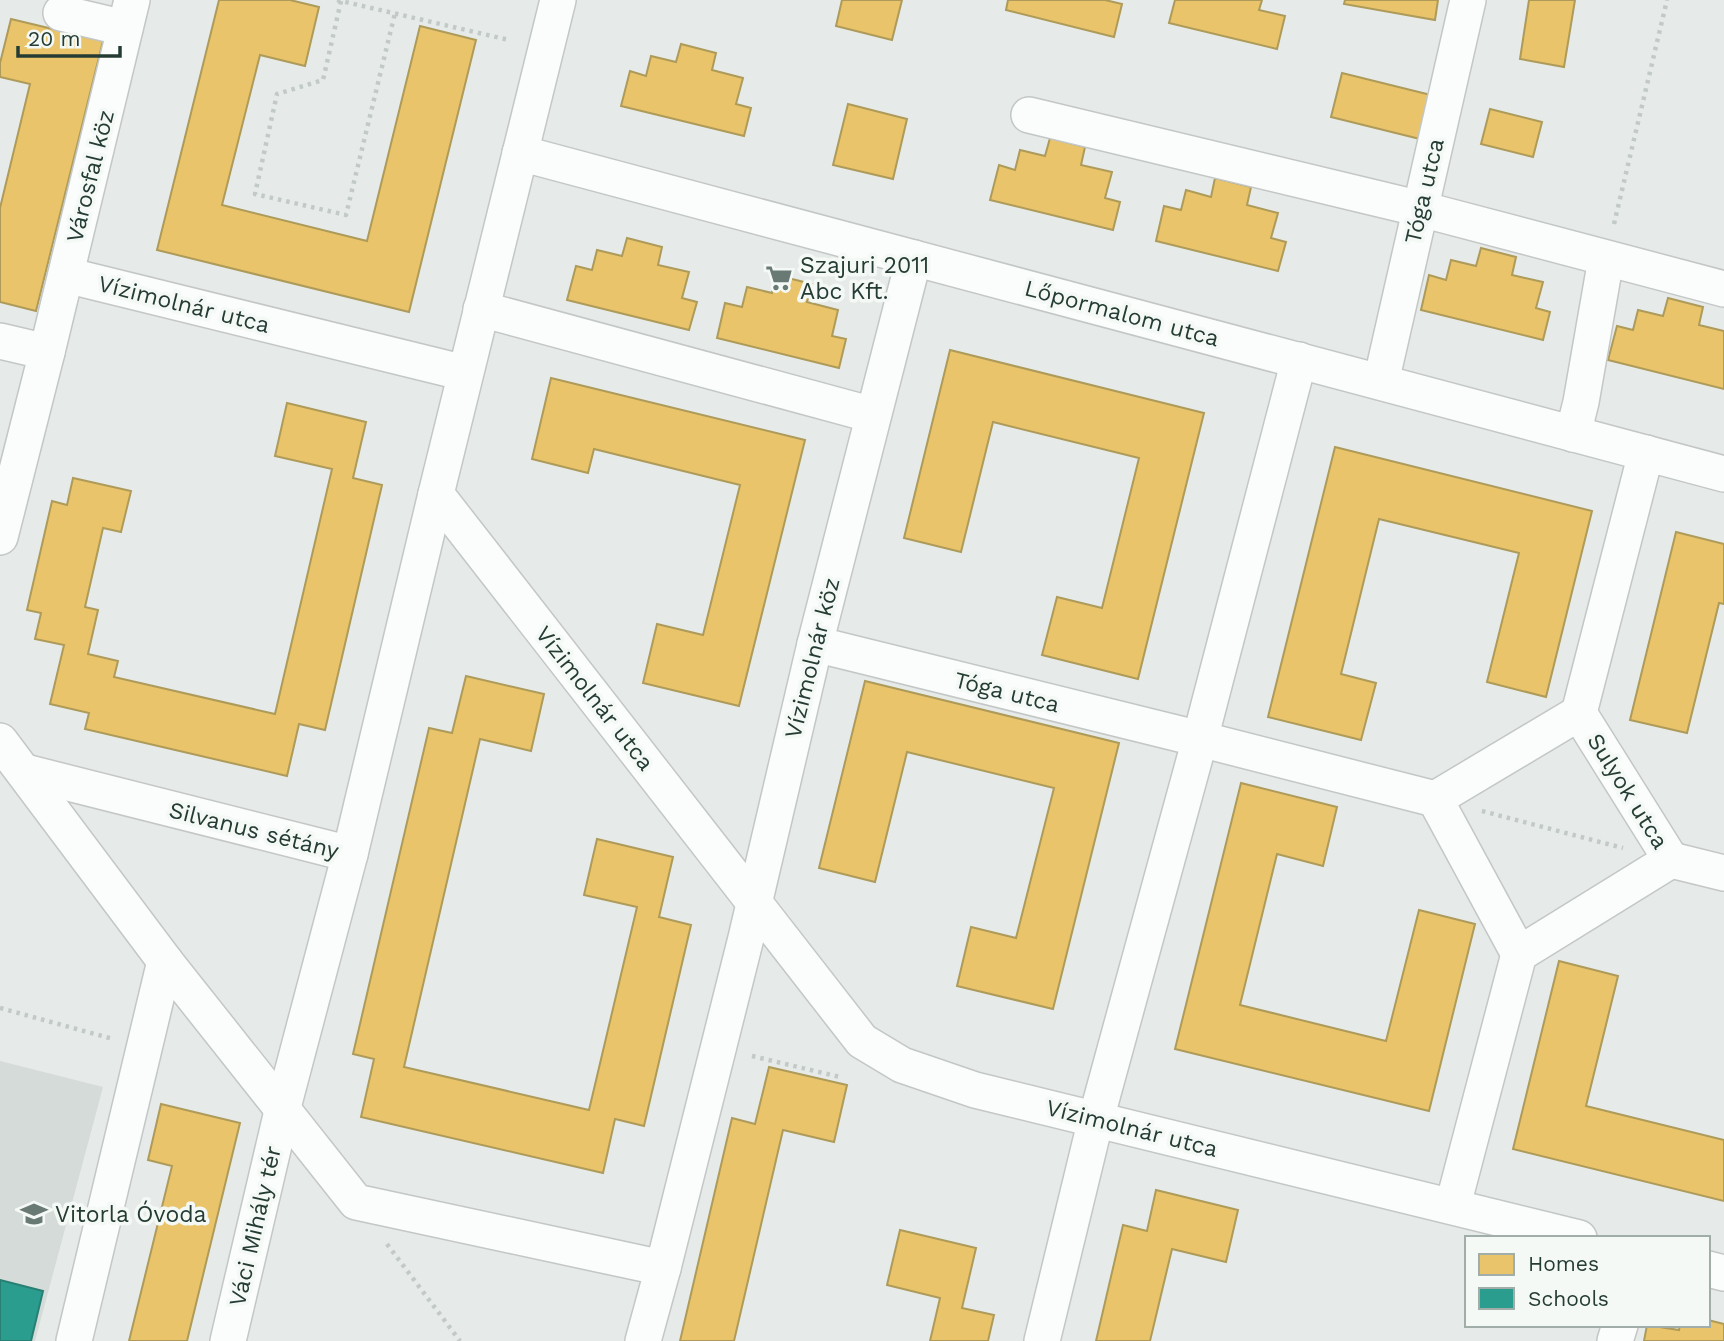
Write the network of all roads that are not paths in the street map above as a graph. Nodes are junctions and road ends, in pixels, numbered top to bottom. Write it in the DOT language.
graph roads {
  1 [pos="558,0"];
  2 [pos="1468,0"];
  3 [pos="61,13"];
  4 [pos="129,14"];
  5 [pos="1028,115"];
  6 [pos="520,153"];
  7 [pos="1421,209"];
  8 [pos="914,258"];
  9 [pos="1606,259"];
  10 [pos="66,275"];
  11 [pos="1724,289"];
  12 [pos="481,309"];
  13 [pos="0,341"];
  14 [pos="47,352"];
  15 [pos="1298,360"];
  16 [pos="465,373"];
  17 [pos="1381,382"];
  18 [pos="873,415"];
  19 [pos="1573,434"];
  20 [pos="1646,453"];
  21 [pos="1724,474"];
  22 [pos="436,494"];
  23 [pos="0,537"];
  24 [pos="815,645"];
  25 [pos="1579,713"];
  26 [pos="1200,739"];
  27 [pos="0,741"];
  28 [pos="25,772"];
  29 [pos="1435,799"];
  30 [pos="350,854"];
  31 [pos="1671,860"];
  32 [pos="1724,873"];
  33 [pos="755,903"];
  34 [pos="1519,954"];
  35 [pos="166,961"];
  36 [pos="282,1111"];
  37 [pos="1096,1119"];
  38 [pos="1453,1205"];
  39 [pos="1571,1236"];
  40 [pos="663,1268"];
  41 [pos="74,1341"];
  42 [pos="228,1341"];
  43 [pos="643,1341"];
  44 [pos="1042,1341"];
  1 -- 6 [label="street"];
  2 -- 7 [label="street, Tóga utca"];
  3 -- 4 [label="street"];
  4 -- 10 [label="street, Városfal köz"];
  5 -- 7 [label="street"];
  6 -- 8 [label="street, Lőpormalom utca"];
  6 -- 12 [label="street"];
  7 -- 9 [label="street"];
  7 -- 17 [label="street, Tóga utca"];
  8 -- 15 [label="street, Lőpormalom utca"];
  8 -- 18 [label="street, Vízimolnár köz"];
  9 -- 11 [label="street"];
  9 -- 19 [label="street"];
  10 -- 14 [label="street, Városfal köz"];
  10 -- 16 [label="street, Vízimolnár utca"];
  12 -- 16 [label="street"];
  12 -- 18 [label="street"];
  13 -- 14 [label="street"];
  14 -- 23 [label="street"];
  15 -- 17 [label="street, Lőpormalom utca"];
  15 -- 26 [label="street"];
  16 -- 22 [label="street"];
  17 -- 19 [label="street, Lőpormalom utca"];
  18 -- 24 [label="street, Vízimolnár köz"];
  19 -- 20 [label="street, Lőpormalom utca"];
  20 -- 21 [label="street, Lőpormalom utca"];
  20 -- 25 [label="street, Sulyok utca"];
  22 -- 30 [label="street"];
  22 -- 33 [label="street, Vízimolnár utca"];
  24 -- 26 [label="street, Tóga utca"];
  24 -- 33 [label="street, Vízimolnár köz"];
  25 -- 29 [label="street, Sulyok utca"];
  25 -- 31 [label="street, Sulyok utca"];
  26 -- 29 [label="street, Tóga utca"];
  26 -- 37 [label="street"];
  27 -- 28 [label="street"];
  28 -- 30 [label="street, Silvanus sétány"];
  28 -- 35 [label="street"];
  29 -- 34 [label="street"];
  30 -- 36 [label="street, Silvanus sétány"];
  31 -- 32 [label="street"];
  31 -- 34 [label="street, Sulyok utca"];
  33 -- 37 [label="street, Vízimolnár utca"];
  33 -- 40 [label="street"];
  34 -- 38 [label="street"];
  35 -- 36 [label="street"];
  35 -- 41 [label="street"];
  36 -- 40 [label="street"];
  36 -- 42 [label="street, Váci Mihály tér"];
  37 -- 38 [label="street, Vízimolnár utca"];
  37 -- 44 [label="street"];
  38 -- 39 [label="street, Vízimolnár utca"];
  40 -- 43 [label="street"];
}
